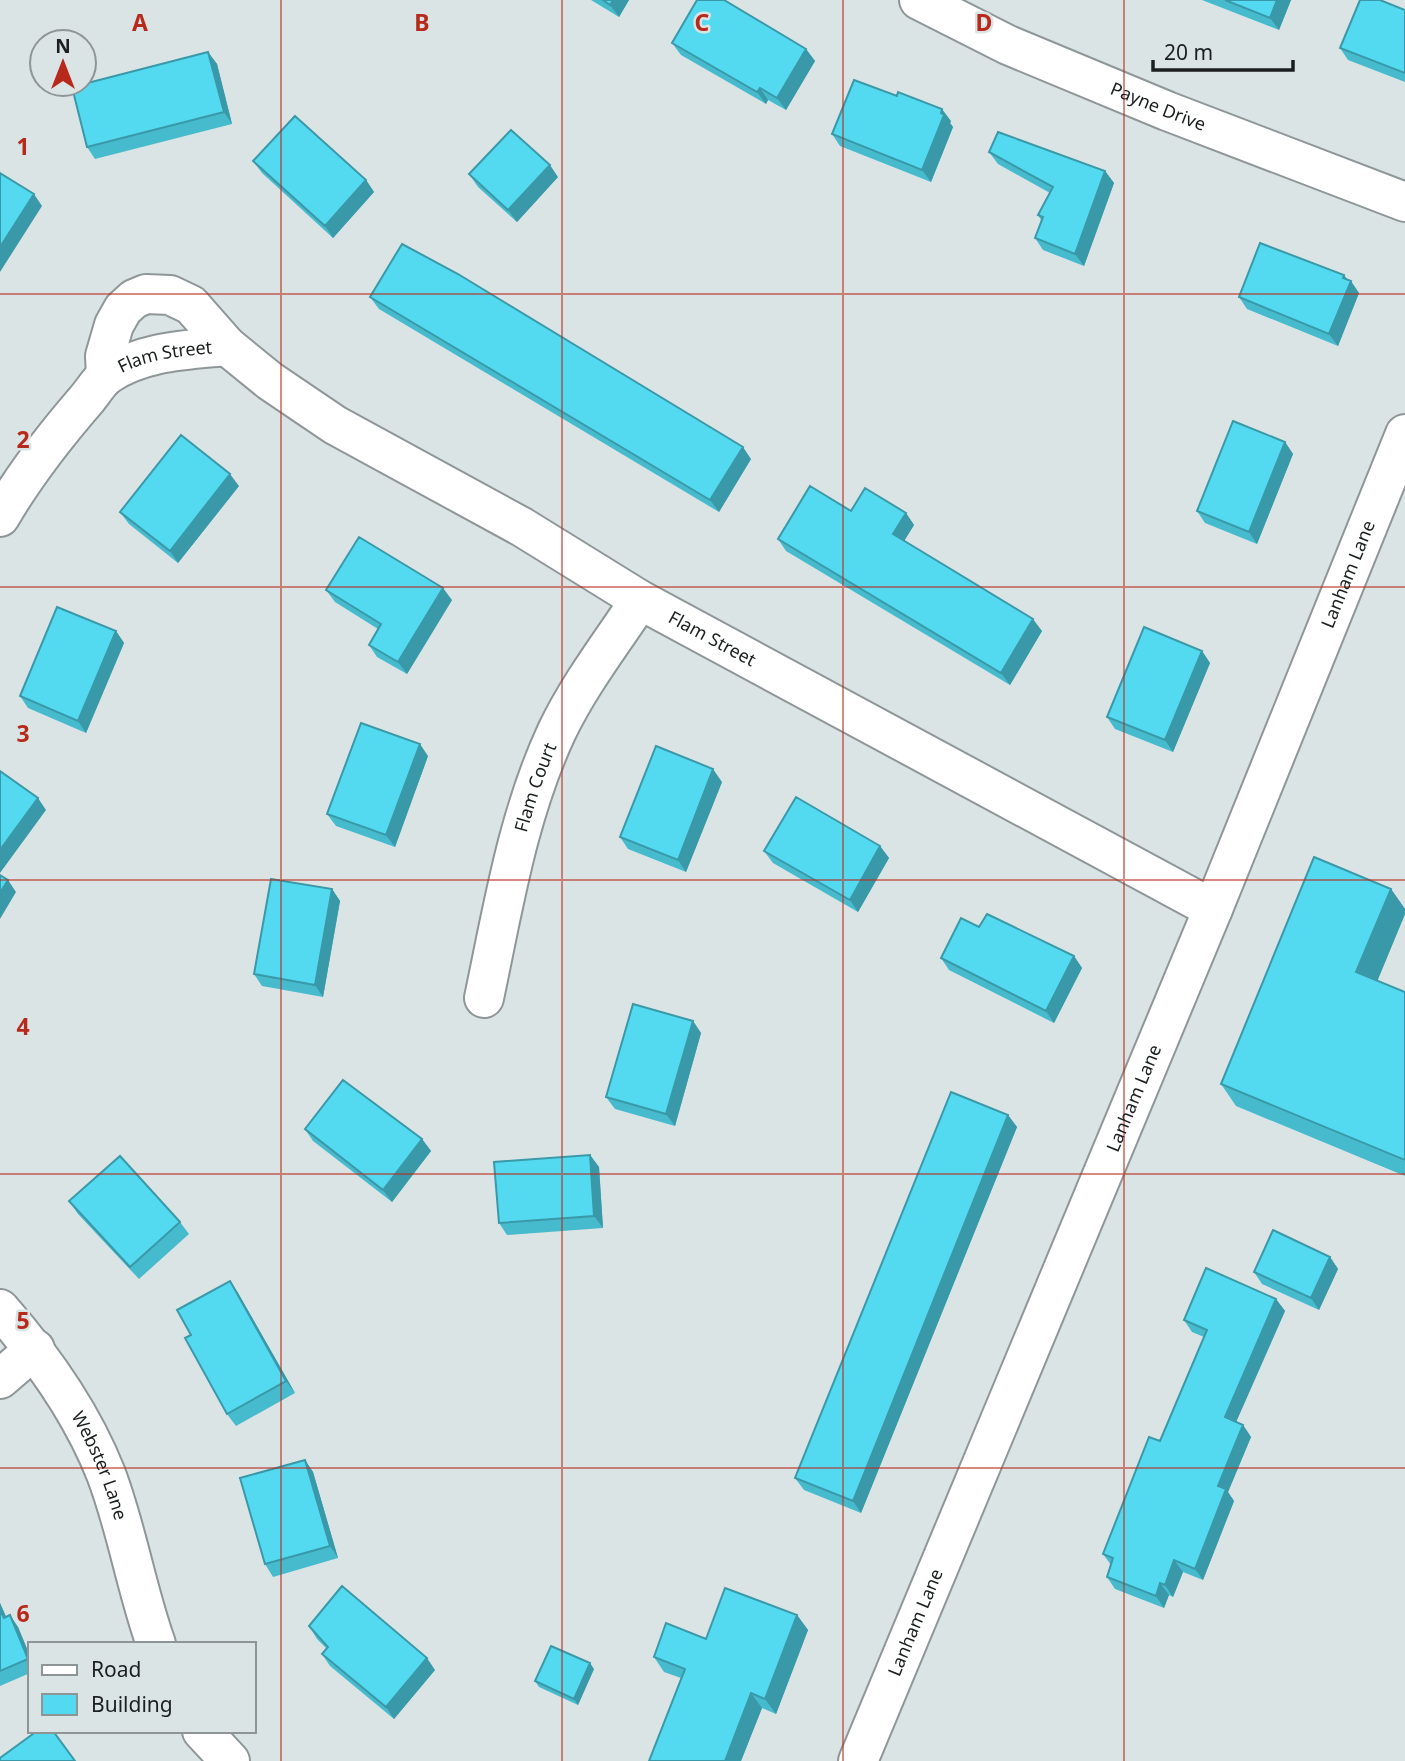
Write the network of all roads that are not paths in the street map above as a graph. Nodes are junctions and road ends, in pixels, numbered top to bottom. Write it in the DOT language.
graph roads {
  1 [pos="919,0"];
  2 [pos="1405,202"];
  3 [pos="227,346"];
  4 [pos="106,376"];
  5 [pos="1405,434"];
  6 [pos="0,517"];
  7 [pos="640,600"];
  8 [pos="1213,909"];
  9 [pos="484,998"];
  10 [pos="0,1309"];
  11 [pos="35,1349"];
  12 [pos="0,1379"];
  13 [pos="155,1642"];
  14 [pos="204,1733"];
  15 [pos="230,1761"];
  16 [pos="858,1761"];
  1 -- 2 [label="street, Payne Drive"];
  3 -- 4 [label="street, Flam Street"];
  3 -- 4 [label="street, Flam Street"];
  3 -- 7 [label="street, Flam Street"];
  4 -- 6 [label="street, Flam Street"];
  5 -- 8 [label="street, Lanham Lane"];
  7 -- 8 [label="street, Flam Street"];
  7 -- 9 [label="street, Flam Court"];
  8 -- 16 [label="street, Lanham Lane"];
  10 -- 11 [label="street, Webster Lane"];
  11 -- 12 [label="street"];
  11 -- 13 [label="street, Webster Lane"];
  14 -- 15 [label="street"];
}
